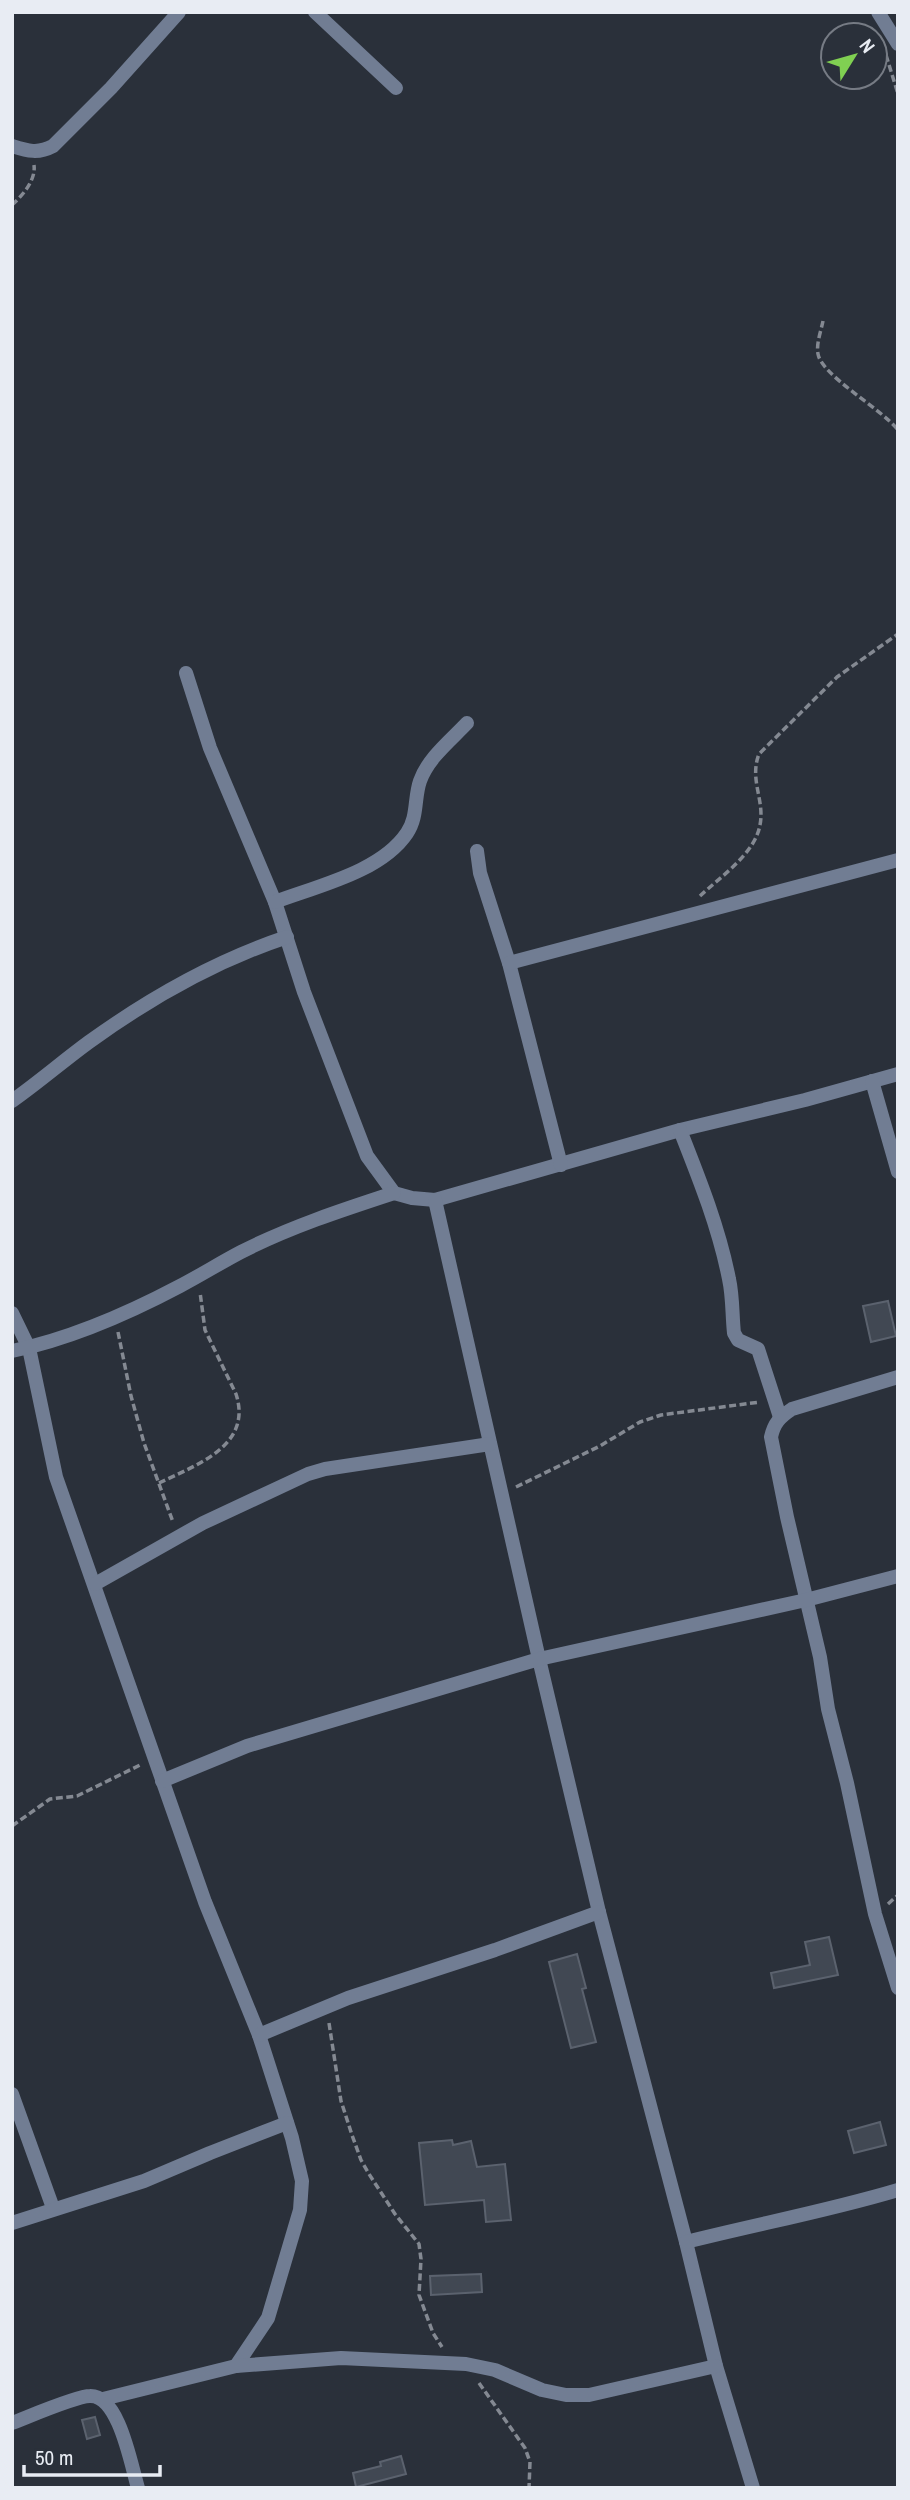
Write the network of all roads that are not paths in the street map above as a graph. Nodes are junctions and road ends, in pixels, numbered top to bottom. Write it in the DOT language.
graph roads {
  1 [pos="179,12"];
  2 [pos="315,12"];
  3 [pos="878,12"];
  4 [pos="898,44"];
  5 [pos="396,88"];
  6 [pos="12,146"];
  7 [pos="186,673"];
  8 [pos="467,723"];
  9 [pos="477,850"];
  10 [pos="898,860"];
  11 [pos="275,902"];
  12 [pos="287,937"];
  13 [pos="509,963"];
  14 [pos="898,1074"];
  15 [pos="872,1081"];
  16 [pos="12,1101"];
  17 [pos="680,1130"];
  18 [pos="561,1165"];
  19 [pos="898,1172"];
  20 [pos="394,1192"];
  21 [pos="435,1200"];
  22 [pos="12,1313"];
  23 [pos="29,1348"];
  24 [pos="12,1351"];
  25 [pos="898,1377"];
  26 [pos="780,1417"];
  27 [pos="490,1444"];
  28 [pos="898,1576"];
  29 [pos="95,1584"];
  30 [pos="806,1600"];
  31 [pos="539,1659"];
  32 [pos="162,1781"];
  33 [pos="599,1912"];
  34 [pos="898,1988"];
  35 [pos="259,2035"];
  36 [pos="12,2094"];
  37 [pos="287,2123"];
  38 [pos="898,2190"];
  39 [pos="53,2208"];
  40 [pos="12,2223"];
  41 [pos="686,2242"];
  42 [pos="236,2366"];
  43 [pos="716,2366"];
  44 [pos="103,2399"];
  45 [pos="12,2423"];
  46 [pos="138,2488"];
  47 [pos="753,2488"];
  1 -- 6 [label="street"];
  2 -- 5 [label="street"];
  3 -- 4 [label="street"];
  7 -- 11 [label="street"];
  8 -- 11 [label="street"];
  9 -- 13 [label="street"];
  10 -- 13 [label="street"];
  11 -- 12 [label="street"];
  12 -- 16 [label="street"];
  12 -- 20 [label="street"];
  13 -- 18 [label="street"];
  14 -- 15 [label="street"];
  15 -- 17 [label="street"];
  15 -- 19 [label="street"];
  17 -- 18 [label="street"];
  17 -- 26 [label="street"];
  18 -- 21 [label="street"];
  20 -- 21 [label="street"];
  20 -- 23 [label="street"];
  21 -- 27 [label="street"];
  22 -- 23 [label="street"];
  23 -- 24 [label="street"];
  23 -- 29 [label="street"];
  25 -- 26 [label="street"];
  26 -- 30 [label="street"];
  27 -- 29 [label="street"];
  27 -- 31 [label="street"];
  28 -- 30 [label="street"];
  29 -- 32 [label="street"];
  30 -- 31 [label="street"];
  30 -- 34 [label="street"];
  31 -- 32 [label="street"];
  31 -- 33 [label="street"];
  32 -- 35 [label="street"];
  33 -- 35 [label="street"];
  33 -- 41 [label="street"];
  35 -- 37 [label="street"];
  36 -- 39 [label="street"];
  37 -- 39 [label="street"];
  37 -- 42 [label="street"];
  38 -- 41 [label="street"];
  39 -- 40 [label="street"];
  41 -- 43 [label="street"];
  42 -- 43 [label="street"];
  42 -- 44 [label="street"];
  43 -- 47 [label="street"];
  44 -- 45 [label="street"];
  44 -- 46 [label="street"];
}
